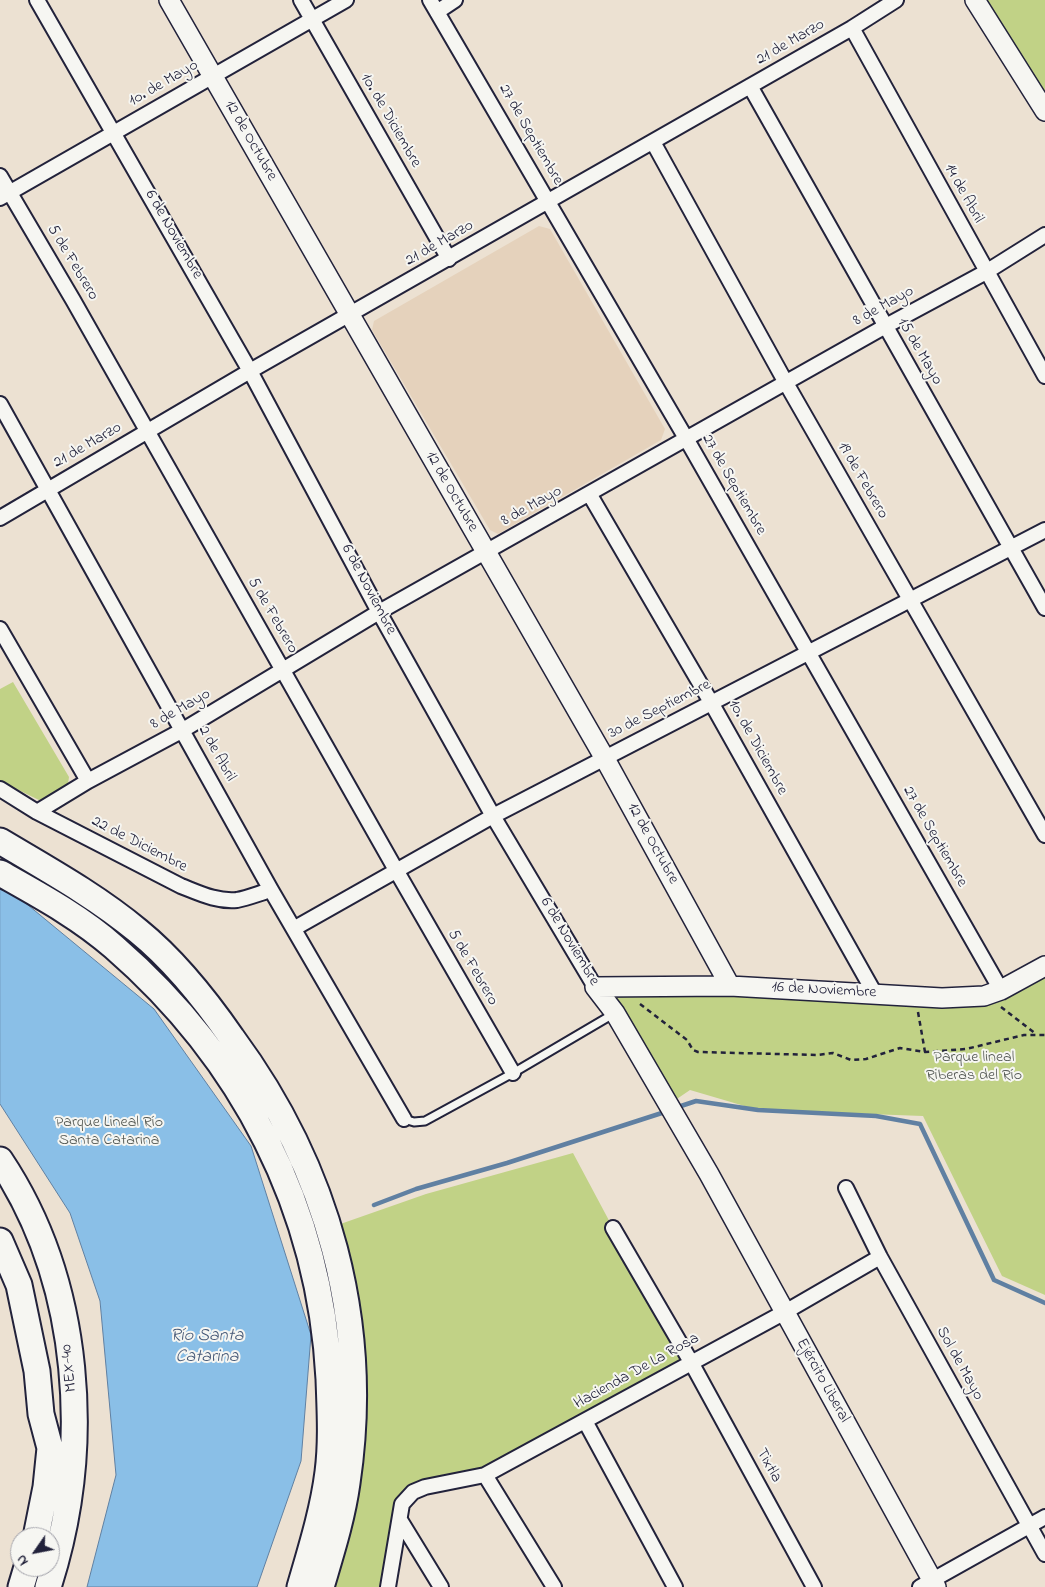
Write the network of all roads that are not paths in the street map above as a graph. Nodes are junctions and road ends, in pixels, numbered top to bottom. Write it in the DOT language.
graph roads {
  1 [pos="37,0"];
  2 [pos="169,0"];
  3 [pos="301,0"];
  4 [pos="346,0"];
  5 [pos="455,0"];
  6 [pos="896,0"];
  7 [pos="974,0"];
  8 [pos="434,6"];
  9 [pos="312,20"];
  10 [pos="852,28"];
  11 [pos="213,76"];
  12 [pos="750,86"];
  13 [pos="1045,111"];
  14 [pos="114,132"];
  15 [pos="653,142"];
  16 [pos="0,176"];
  17 [pos="5,195"];
  18 [pos="549,202"];
  19 [pos="1045,235"];
  20 [pos="449,258"];
  21 [pos="986,272"];
  22 [pos="350,316"];
  23 [pos="884,327"];
  24 [pos="250,371"];
  25 [pos="1045,376"];
  26 [pos="786,383"];
  27 [pos="0,404"];
  28 [pos="147,432"];
  29 [pos="687,440"];
  30 [pos="47,490"];
  31 [pos="590,495"];
  32 [pos="0,518"];
  33 [pos="1045,530"];
  34 [pos="1010,547"];
  35 [pos="486,553"];
  36 [pos="909,600"];
  37 [pos="1045,608"];
  38 [pos="379,612"];
  39 [pos="0,629"];
  40 [pos="808,653"];
  41 [pos="283,671"];
  42 [pos="712,704"];
  43 [pos="182,730"];
  44 [pos="604,758"];
  45 [pos="88,780"];
  46 [pos="0,789"];
  47 [pos="38,812"];
  48 [pos="494,816"];
  49 [pos="1045,835"];
  50 [pos="0,841"];
  51 [pos="396,870"];
  52 [pos="0,873"];
  53 [pos="271,890"];
  54 [pos="295,928"];
  55 [pos="1043,969"];
  56 [pos="730,986"];
  57 [pos="595,987"];
  58 [pos="993,993"];
  59 [pos="875,994"];
  60 [pos="615,1013"];
  61 [pos="513,1073"];
  62 [pos="404,1119"];
  63 [pos="0,1160"];
  64 [pos="709,1174"];
  65 [pos="846,1188"];
  66 [pos="613,1228"];
  67 [pos="0,1241"];
  68 [pos="880,1257"];
  69 [pos="784,1312"];
  70 [pos="690,1362"];
  71 [pos="585,1421"];
  72 [pos="485,1474"];
  73 [pos="1045,1517"];
  74 [pos="400,1520"];
  75 [pos="1029,1526"];
  76 [pos="38,1527"];
  77 [pos="1045,1554"];
  78 [pos="929,1585"];
  79 [pos="48,1587"];
  80 [pos="300,1587"];
  81 [pos="320,1587"];
  82 [pos="388,1587"];
  83 [pos="441,1587"];
  84 [pos="554,1587"];
  85 [pos="675,1587"];
  86 [pos="814,1587"];
  1 -- 14 [label="street, 6 de Noviembre"];
  2 -- 11 [label="street, 12 de Octubre"];
  3 -- 9 [label="street, 1o. de Diciembre"];
  4 -- 9 [label="street, 1o. de Mayo"];
  5 -- 8 [label="street"];
  6 -- 10 [label="street, 21 de Marzo"];
  7 -- 13 [label="street"];
  8 -- 18 [label="street, 27 de Septiembre"];
  9 -- 11 [label="street, 1o. de Mayo"];
  9 -- 20 [label="street, 1o. de Diciembre"];
  10 -- 12 [label="street, 21 de Marzo"];
  10 -- 21 [label="street, 14 de Abril"];
  11 -- 14 [label="street, 1o. de Mayo"];
  11 -- 22 [label="street, 12 de Octubre"];
  12 -- 15 [label="street, 21 de Marzo"];
  12 -- 23 [label="street, 15 de Mayo"];
  14 -- 17 [label="street, 1o. de Mayo"];
  14 -- 24 [label="street, 6 de Noviembre"];
  15 -- 18 [label="street, 21 de Marzo"];
  15 -- 26 [label="street, 19 de Febrero"];
  16 -- 17 [label="street, 5 de Febrero"];
  17 -- 28 [label="street, 5 de Febrero"];
  18 -- 20 [label="street, 21 de Marzo"];
  18 -- 29 [label="street, 27 de Septiembre"];
  19 -- 21 [label="street, 8 de Mayo"];
  20 -- 22 [label="street, 21 de Marzo"];
  21 -- 23 [label="street, 8 de Mayo"];
  21 -- 25 [label="street, 14 de Abril"];
  22 -- 24 [label="street, 21 de Marzo"];
  22 -- 35 [label="street, 12 de Octubre"];
  23 -- 26 [label="street, 8 de Mayo"];
  23 -- 34 [label="street, 15 de Mayo"];
  24 -- 28 [label="street, 21 de Marzo"];
  24 -- 38 [label="street, 6 de Noviembre"];
  26 -- 29 [label="street, 8 de Mayo"];
  26 -- 36 [label="street, 19 de Febrero"];
  27 -- 30 [label="street, 2 de Abril"];
  28 -- 30 [label="street, 21 de Marzo"];
  28 -- 41 [label="street, 5 de Febrero"];
  29 -- 31 [label="street, 8 de Mayo"];
  29 -- 40 [label="street, 27 de Septiembre"];
  30 -- 32 [label="street, 21 de Marzo"];
  30 -- 43 [label="street, 2 de Abril"];
  31 -- 35 [label="street, 8 de Mayo"];
  31 -- 42 [label="street, 1o. de Diciembre"];
  33 -- 34 [label="street, 30 de Septiembre"];
  34 -- 36 [label="street, 30 de Septiembre"];
  34 -- 37 [label="street, 15 de Mayo"];
  35 -- 38 [label="street, 8 de Mayo"];
  35 -- 44 [label="street, 12 de Octubre"];
  36 -- 40 [label="street, 30 de Septiembre"];
  36 -- 49 [label="street, 19 de Febrero"];
  38 -- 41 [label="street, 8 de Mayo"];
  38 -- 48 [label="street, 6 de Noviembre"];
  39 -- 45 [label="street"];
  40 -- 42 [label="street, 30 de Septiembre"];
  40 -- 58 [label="street, 27 de Septiembre"];
  41 -- 43 [label="street, 8 de Mayo"];
  41 -- 51 [label="street, 5 de Febrero"];
  42 -- 44 [label="street, 30 de Septiembre"];
  42 -- 59 [label="street, 1o. de Diciembre"];
  43 -- 45 [label="street, 8 de Mayo"];
  43 -- 53 [label="street, 2 de Abril"];
  44 -- 48 [label="street, 30 de Septiembre"];
  44 -- 56 [label="street, 12 de Octubre"];
  45 -- 47 [label="street, 8 de Mayo"];
  46 -- 47 [label="street, 22 de Diciembre"];
  47 -- 53 [label="street, 22 de Diciembre"];
  48 -- 51 [label="street, 30 de Septiembre"];
  48 -- 57 [label="street, 6 de Noviembre"];
  50 -- 81 [label="highway"];
  51 -- 54 [label="street, 30 de Septiembre"];
  51 -- 61 [label="street, 5 de Febrero"];
  52 -- 80 [label="highway"];
  53 -- 54 [label="street, 2 de Abril"];
  54 -- 62 [label="street, 2 de Abril"];
  55 -- 58 [label="street, 16 de Noviembre"];
  56 -- 57 [label="street, 16 de Noviembre"];
  56 -- 59 [label="street, 16 de Noviembre"];
  57 -- 60 [label="street, 6 de Noviembre"];
  58 -- 59 [label="street, 16 de Noviembre"];
  60 -- 61 [label="lane"];
  60 -- 64 [label="street, 6 de Noviembre"];
  61 -- 62 [label="lane"];
  63 -- 79 [label="highway, MEX-40"];
  64 -- 69 [label="street, Ejército Liberal"];
  65 -- 68 [label="street, Sol de Mayo"];
  66 -- 70 [label="street, Tixtla"];
  67 -- 76 [label="highway"];
  68 -- 69 [label="street, Hacienda De La Rosa"];
  68 -- 75 [label="street, Sol de Mayo"];
  69 -- 70 [label="street, Hacienda De La Rosa"];
  69 -- 78 [label="street, Ejército Liberal"];
  70 -- 71 [label="street, Hacienda De La Rosa"];
  70 -- 86 [label="street, Tixtla"];
  71 -- 72 [label="street, Hacienda De La Rosa"];
  71 -- 85 [label="street"];
  72 -- 74 [label="street, Hacienda De La Rosa"];
  72 -- 84 [label="street"];
  73 -- 75 [label="street"];
  74 -- 82 [label="street"];
  74 -- 83 [label="street"];
  75 -- 77 [label="street, Sol de Mayo"];
  75 -- 78 [label="street"];
}
